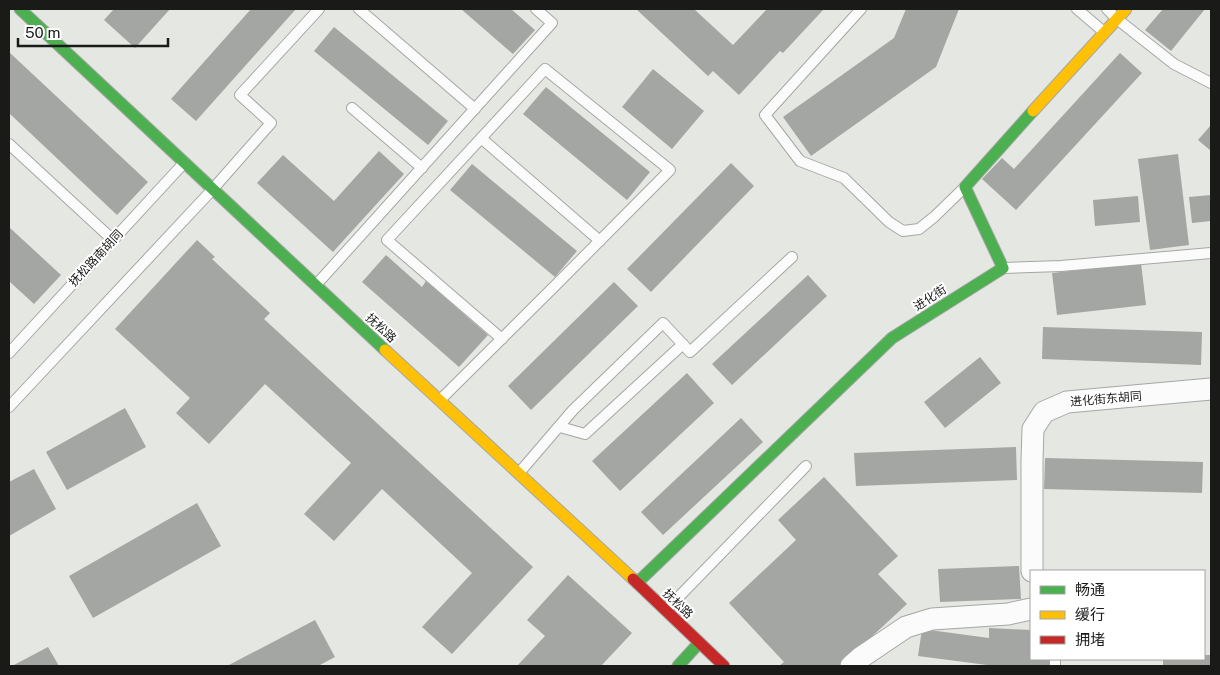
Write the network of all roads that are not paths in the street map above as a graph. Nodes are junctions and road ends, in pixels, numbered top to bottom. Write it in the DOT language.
graph roads {
  1 [pos="20,9"];
  2 [pos="319,9"];
  3 [pos="359,9"];
  4 [pos="536,9"];
  5 [pos="861,9"];
  6 [pos="1076,9"];
  7 [pos="1107,9"];
  8 [pos="1126,9"];
  9 [pos="1117,19"];
  10 [pos="1105,33"];
  11 [pos="1211,83"];
  12 [pos="352,108"];
  13 [pos="475,109"];
  14 [pos="481,138"];
  15 [pos="9,144"];
  16 [pos="184,163"];
  17 [pos="422,168"];
  18 [pos="965,187"];
  19 [pos="212,190"];
  20 [pos="113,240"];
  21 [pos="600,241"];
  22 [pos="1211,253"];
  23 [pos="792,257"];
  24 [pos="1003,268"];
  25 [pos="315,286"];
  26 [pos="502,339"];
  27 [pos="683,344"];
  28 [pos="9,353"];
  29 [pos="1211,389"];
  30 [pos="440,401"];
  31 [pos="9,407"];
  32 [pos="560,427"];
  33 [pos="806,466"];
  34 [pos="519,474"];
  35 [pos="1032,570"];
  36 [pos="637,583"];
  37 [pos="1030,610"];
  38 [pos="665,611"];
  39 [pos="699,643"];
  40 [pos="678,666"];
  41 [pos="724,666"];
  42 [pos="851,666"];
  1 -- 16 [label="street, 抚松路"];
  2 -- 19 [label="lane"];
  3 -- 13 [label="lane"];
  4 -- 13 [label="lane"];
  5 -- 18 [label="lane"];
  6 -- 10 [label="lane"];
  7 -- 9 [label="lane"];
  8 -- 9 [label="street"];
  9 -- 10 [label="street"];
  9 -- 11 [label="lane"];
  10 -- 18 [label="street"];
  12 -- 17 [label="lane"];
  13 -- 17 [label="lane"];
  14 -- 21 [label="lane"];
  14 -- 21 [label="lane"];
  14 -- 26 [label="lane"];
  15 -- 20 [label="lane"];
  16 -- 19 [label="street, 抚松路"];
  16 -- 20 [label="lane, 抚松路南胡同"];
  17 -- 25 [label="lane"];
  18 -- 24 [label="street"];
  19 -- 25 [label="street, 抚松路"];
  19 -- 31 [label="lane"];
  20 -- 28 [label="lane, 抚松路南胡同"];
  21 -- 26 [label="lane"];
  22 -- 24 [label="lane"];
  23 -- 27 [label="lane"];
  24 -- 36 [label="street, 进化街"];
  25 -- 30 [label="street, 抚松路"];
  26 -- 30 [label="lane"];
  27 -- 32 [label="lane"];
  27 -- 32 [label="lane"];
  29 -- 35 [label="street, 进化街东胡同"];
  30 -- 34 [label="street, 抚松路"];
  32 -- 34 [label="lane"];
  33 -- 38 [label="lane"];
  34 -- 36 [label="street, 抚松路"];
  36 -- 38 [label="street, 抚松路"];
  37 -- 42 [label="street"];
  38 -- 39 [label="street, 抚松路"];
  39 -- 40 [label="street"];
  39 -- 41 [label="street, 抚松路"];
}
